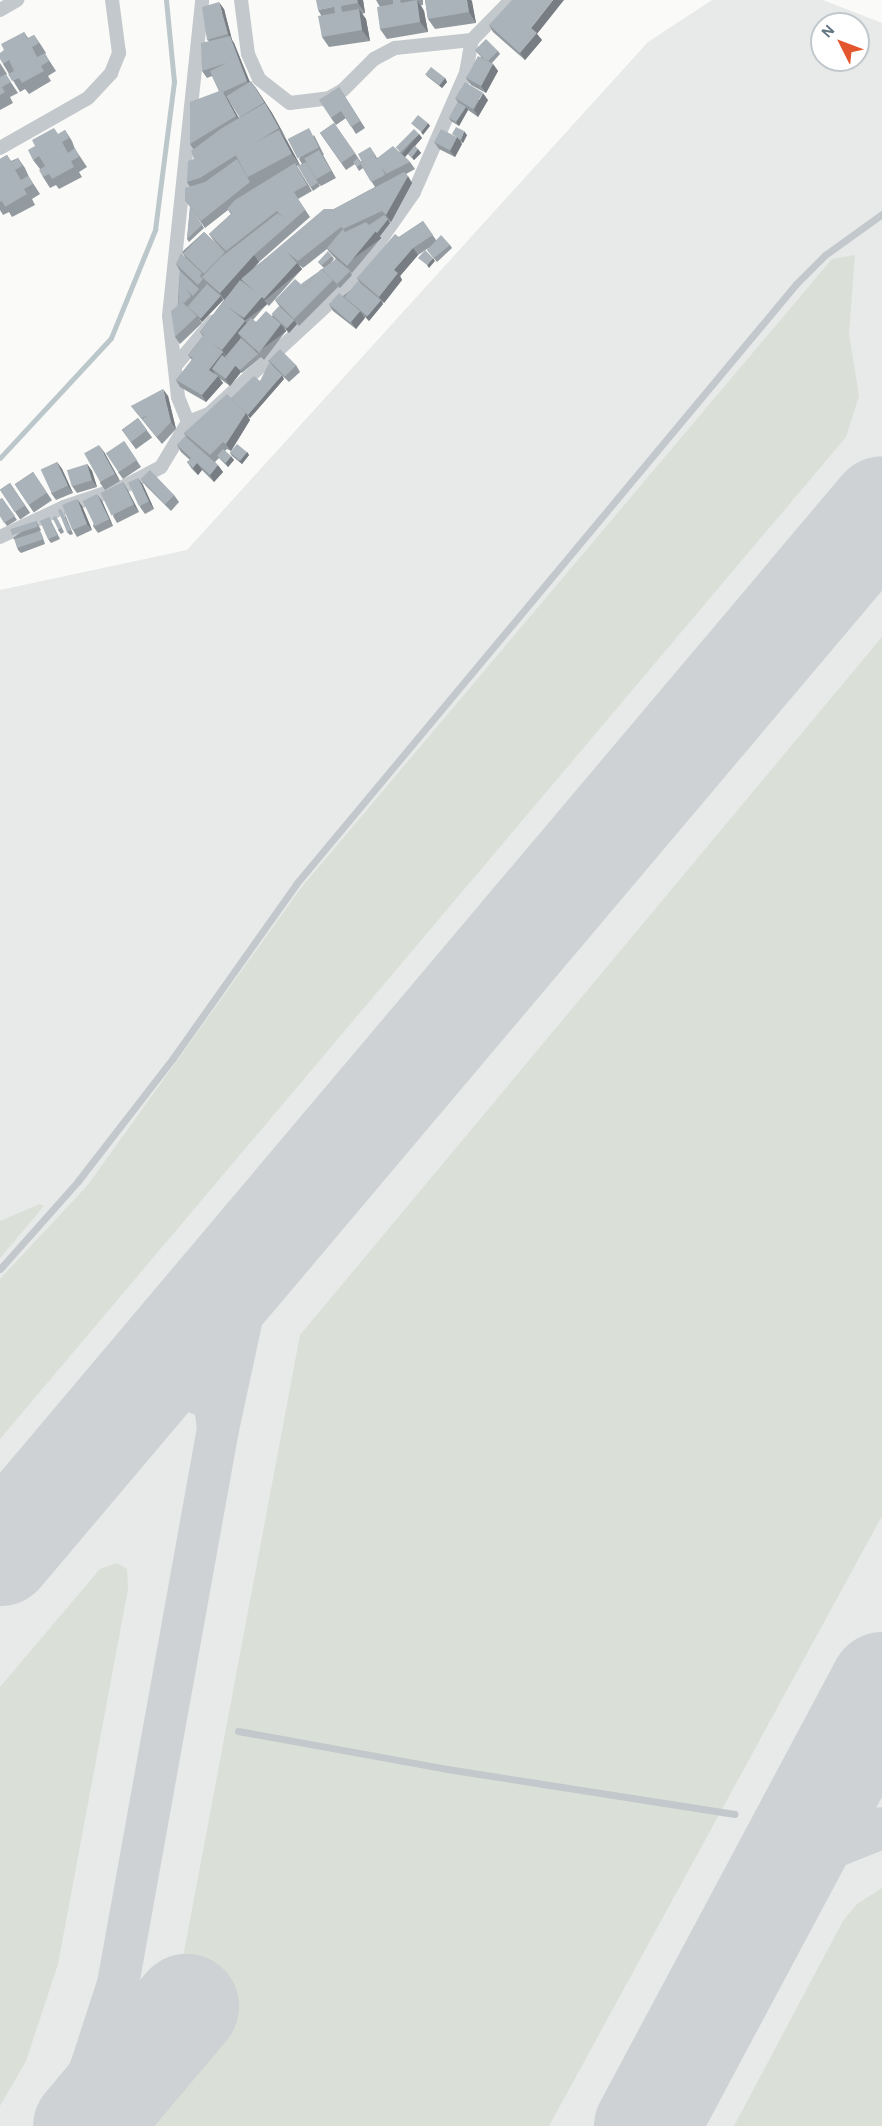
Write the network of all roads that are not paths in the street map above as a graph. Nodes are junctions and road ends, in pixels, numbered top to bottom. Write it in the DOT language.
graph roads {
  1 [pos="17,0"];
  2 [pos="112,0"];
  3 [pos="202,0"];
  4 [pos="241,0"];
  5 [pos="511,0"];
  6 [pos="0,10"];
  7 [pos="472,40"];
  8 [pos="0,147"];
  9 [pos="423,166"];
  10 [pos="404,178"];
  11 [pos="882,214"];
  12 [pos="221,312"];
  13 [pos="176,365"];
  14 [pos="188,422"];
  15 [pos="0,537"];
  16 [pos="0,1269"];
  17 [pos="238,1731"];
  18 [pos="734,1814"];
  1 -- 6 [label="street"];
  2 -- 8 [label="street"];
  3 -- 13 [label="street"];
  4 -- 7 [label="street"];
  5 -- 7 [label="street"];
  7 -- 9 [label="street"];
  9 -- 10 [label="street"];
  9 -- 14 [label="street"];
  11 -- 16 [label="lane"];
  12 -- 13 [label="street"];
  13 -- 14 [label="street"];
  14 -- 15 [label="street"];
  17 -- 18 [label="lane"];
}
